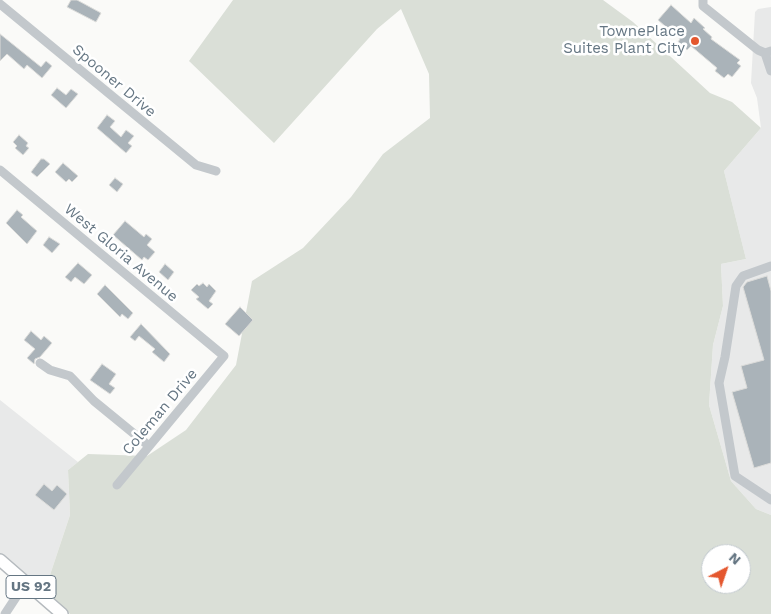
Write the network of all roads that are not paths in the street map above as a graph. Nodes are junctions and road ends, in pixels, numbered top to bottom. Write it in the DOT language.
graph roads {
  1 [pos="703,0"];
  2 [pos="0,4"];
  3 [pos="768,52"];
  4 [pos="771,71"];
  5 [pos="0,170"];
  6 [pos="216,171"];
  7 [pos="771,266"];
  8 [pos="224,356"];
  9 [pos="40,363"];
  10 [pos="149,446"];
  11 [pos="117,485"];
  12 [pos="771,500"];
  13 [pos="0,560"];
  14 [pos="26,582"];
  15 [pos="6,614"];
  16 [pos="62,614"];
  1 -- 3 [label="street"];
  2 -- 6 [label="street, Spooner Drive"];
  3 -- 4 [label="street"];
  5 -- 8 [label="street, West Gloria Avenue"];
  7 -- 12 [label="street"];
  8 -- 10 [label="street, Coleman Drive"];
  9 -- 10 [label="street"];
  10 -- 11 [label="street, Coleman Drive"];
  13 -- 14 [label="main road, US 92"];
  14 -- 15 [label="street"];
  14 -- 16 [label="main road, US 92"];
}
